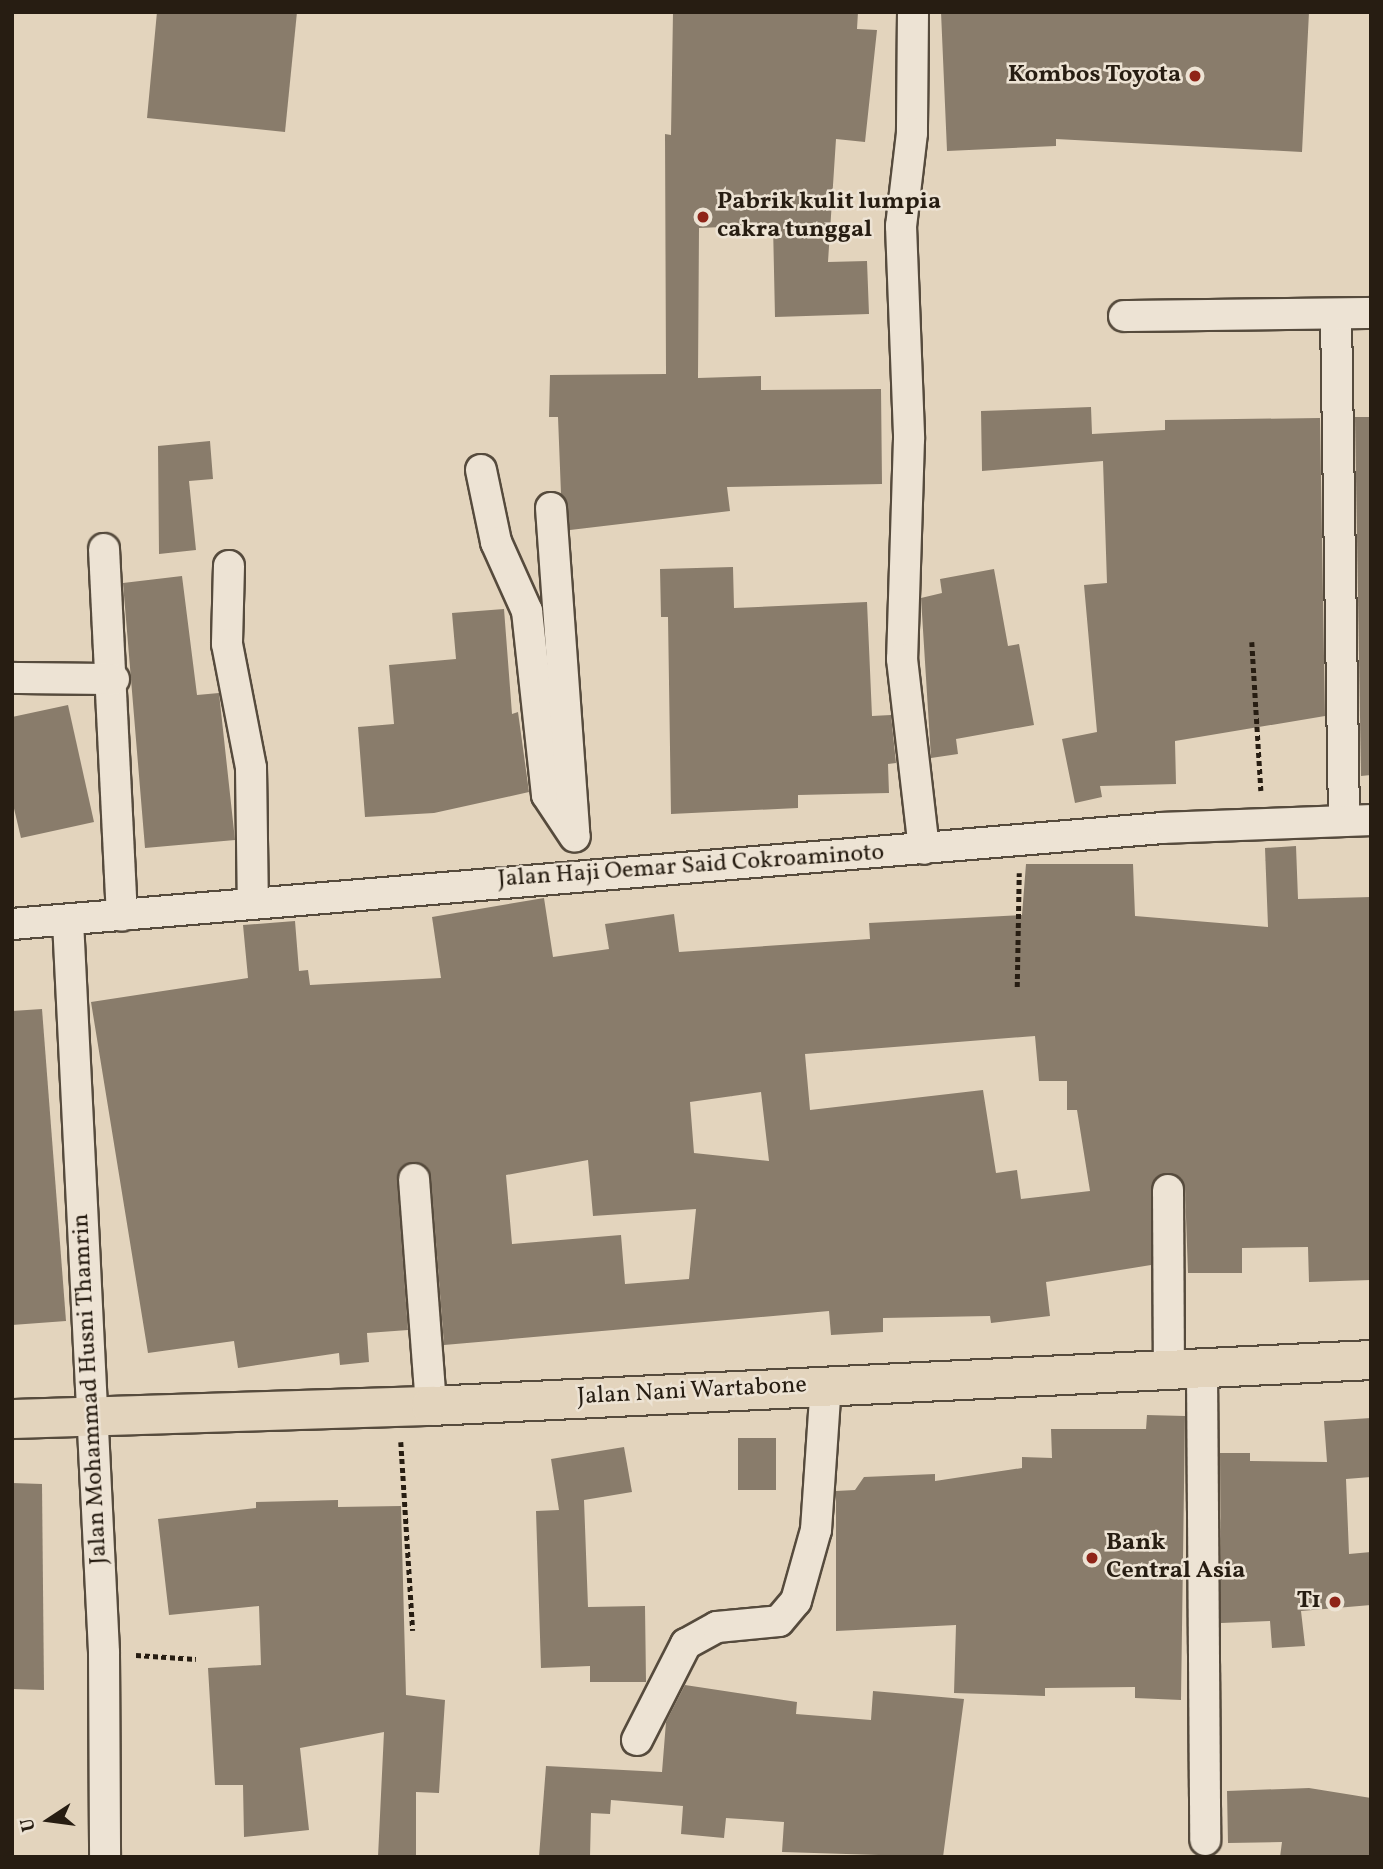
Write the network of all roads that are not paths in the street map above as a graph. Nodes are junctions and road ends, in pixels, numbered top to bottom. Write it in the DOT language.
graph roads {
  1 [pos="913,12"];
  2 [pos="1371,313"];
  3 [pos="1336,315"];
  4 [pos="1125,316"];
  5 [pos="481,470"];
  6 [pos="551,508"];
  7 [pos="104,549"];
  8 [pos="229,566"];
  9 [pos="12,678"];
  10 [pos="114,679"];
  11 [pos="1357,820"];
  12 [pos="575,837"];
  13 [pos="924,849"];
  14 [pos="580,873"];
  15 [pos="253,903"];
  16 [pos="122,916"];
  17 [pos="68,921"];
  18 [pos="12,924"];
  19 [pos="414,1178"];
  20 [pos="1168,1190"];
  21 [pos="1371,1360"];
  22 [pos="1185,1372"];
  23 [pos="827,1385"];
  24 [pos="414,1407"];
  25 [pos="91,1413"];
  26 [pos="12,1419"];
  27 [pos="637,1740"];
  28 [pos="1205,1840"];
  29 [pos="105,1857"];
  1 -- 13 [label="street"];
  2 -- 3 [label="street"];
  3 -- 4 [label="street"];
  3 -- 11 [label="street"];
  5 -- 12 [label="street"];
  6 -- 12 [label="street"];
  7 -- 10 [label="street"];
  8 -- 15 [label="street"];
  9 -- 10 [label="street"];
  10 -- 16 [label="street"];
  11 -- 13 [label="street, Jalan Haji Oemar Said Cokroaminoto"];
  12 -- 14 [label="street"];
  13 -- 14 [label="street, Jalan Haji Oemar Said Cokroaminoto"];
  14 -- 15 [label="street, Jalan Haji Oemar Said Cokroaminoto"];
  15 -- 16 [label="street, Jalan Haji Oemar Said Cokroaminoto"];
  16 -- 17 [label="street, Jalan Haji Oemar Said Cokroaminoto"];
  17 -- 18 [label="street, Jalan Haji Oemar Said Cokroaminoto"];
  17 -- 25 [label="street, Jalan Mohammad Husni Thamrin"];
  19 -- 24 [label="street"];
  20 -- 22 [label="street"];
  21 -- 22 [label="main road, Jalan Nani Wartabone"];
  22 -- 23 [label="main road, Jalan Nani Wartabone"];
  22 -- 28 [label="street"];
  23 -- 24 [label="main road, Jalan Nani Wartabone"];
  23 -- 27 [label="street"];
  24 -- 25 [label="main road, Jalan Nani Wartabone"];
  25 -- 26 [label="main road, Jalan Nani Wartabone"];
  25 -- 29 [label="street, Jalan Mohammad Husni Thamrin"];
}
